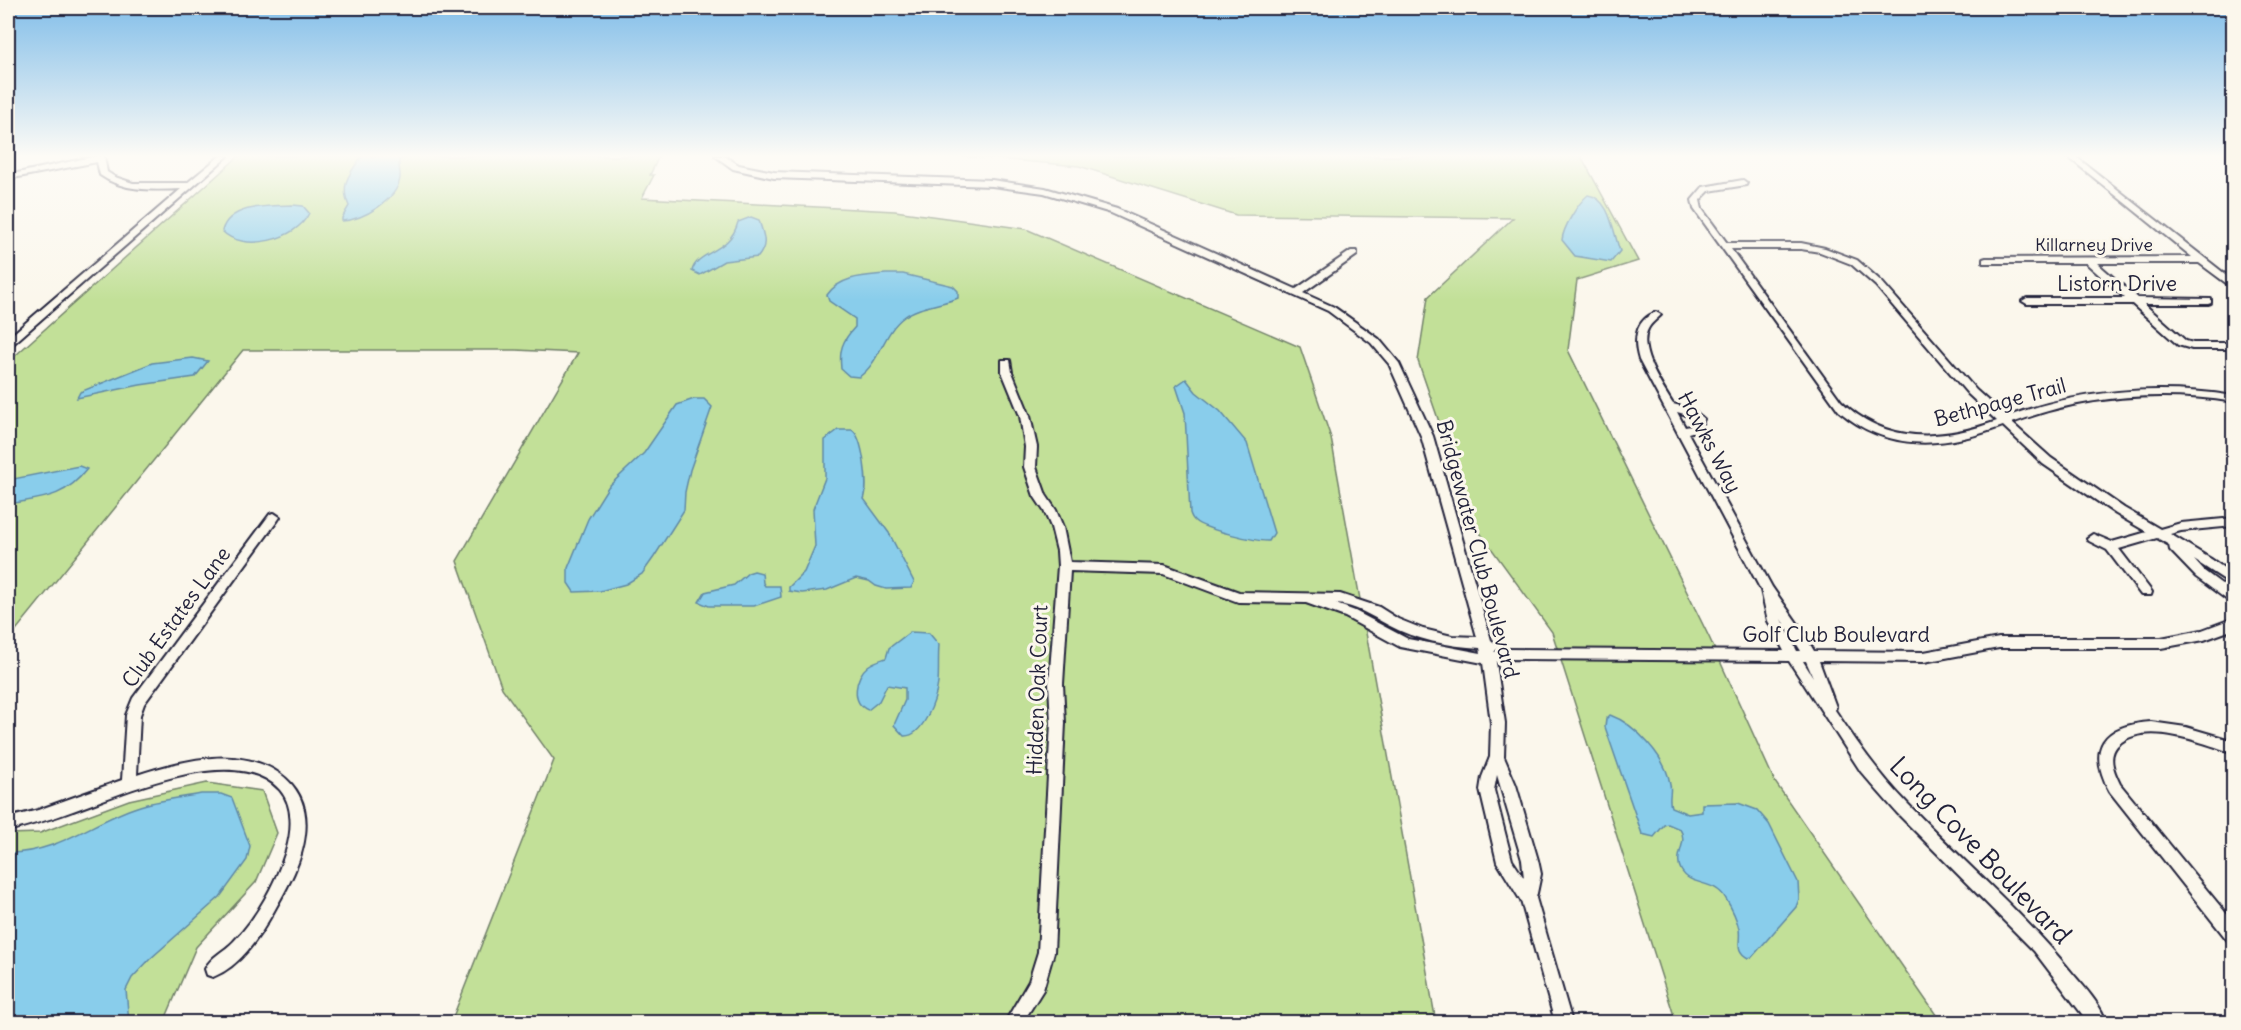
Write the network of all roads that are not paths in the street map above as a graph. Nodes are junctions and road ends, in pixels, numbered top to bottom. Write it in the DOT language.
graph roads {
  1 [pos="168,204"];
  2 [pos="1090,204"];
  3 [pos="1696,204"];
  4 [pos="2132,204"];
  5 [pos="1723,246"];
  6 [pos="1354,253"];
  7 [pos="2088,260"];
  8 [pos="2202,260"];
  9 [pos="1986,261"];
  10 [pos="2234,286"];
  11 [pos="1297,293"];
  12 [pos="2026,301"];
  13 [pos="2134,301"];
  14 [pos="2208,301"];
  15 [pos="1656,315"];
  16 [pos="8,344"];
  17 [pos="2234,346"];
  18 [pos="1006,362"];
  19 [pos="2234,399"];
  20 [pos="1669,407"];
  21 [pos="2003,422"];
  22 [pos="1682,431"];
  23 [pos="274,517"];
  24 [pos="2234,522"];
  25 [pos="2156,533"];
  26 [pos="2093,538"];
  27 [pos="2111,547"];
  28 [pos="1064,566"];
  29 [pos="2231,580"];
  30 [pos="2209,582"];
  31 [pos="1767,590"];
  32 [pos="2146,592"];
  33 [pos="2234,600"];
  34 [pos="2234,623"];
  35 [pos="1388,626"];
  36 [pos="1485,643"];
  37 [pos="1506,654"];
  38 [pos="1793,656"];
  39 [pos="1809,657"];
  40 [pos="1488,659"];
  41 [pos="1830,711"];
  42 [pos="2234,747"];
  43 [pos="1497,757"];
  44 [pos="129,785"];
  45 [pos="8,824"];
  46 [pos="1528,898"];
  47 [pos="2234,936"];
  48 [pos="213,969"];
  49 [pos="1013,1023"];
  50 [pos="1563,1023"];
  51 [pos="2098,1023"];
  1 -- 16 [label="street"];
  2 -- 11 [label="street, Bridgewater Club Boulevard"];
  3 -- 5 [label="street, Bethpage Trail"];
  4 -- 8 [label="street"];
  5 -- 21 [label="street"];
  5 -- 21 [label="street, Bethpage Trail"];
  6 -- 11 [label="street"];
  7 -- 8 [label="street, Killarney Drive"];
  7 -- 9 [label="street, Killarney Drive"];
  7 -- 13 [label="street"];
  8 -- 10 [label="street"];
  11 -- 36 [label="street, Bridgewater Club Boulevard"];
  12 -- 13 [label="street, Listorn Drive"];
  13 -- 14 [label="street, Listorn Drive"];
  13 -- 17 [label="street"];
  15 -- 20 [label="street, Hawks Way"];
  18 -- 28 [label="street, Hidden Oak Court"];
  19 -- 21 [label="street, Bethpage Trail"];
  20 -- 22 [label="street, Hawks Way"];
  20 -- 22 [label="street"];
  21 -- 25 [label="street"];
  22 -- 31 [label="street, Hawks Way"];
  23 -- 44 [label="street, Club Estates Lane"];
  24 -- 25 [label="street"];
  25 -- 27 [label="street"];
  25 -- 29 [label="street"];
  25 -- 30 [label="street"];
  26 -- 27 [label="street"];
  27 -- 32 [label="street"];
  28 -- 35 [label="street, Golf Club Boulevard"];
  28 -- 49 [label="street, Hidden Oak Court"];
  29 -- 30 [label="street"];
  30 -- 33 [label="street"];
  31 -- 38 [label="street, Hawks Way"];
  31 -- 39 [label="street, Hawks Way"];
  34 -- 39 [label="street, Golf Club Boulevard"];
  35 -- 36 [label="street, Golf Club Boulevard"];
  35 -- 40 [label="street, Golf Club Boulevard"];
  36 -- 37 [label="street, Golf Club Boulevard"];
  36 -- 40 [label="street, Bridgewater Club Boulevard"];
  37 -- 38 [label="street, Golf Club Boulevard"];
  37 -- 40 [label="street, Golf Club Boulevard"];
  38 -- 39 [label="street, Golf Club Boulevard"];
  38 -- 41 [label="street, Long Cove Boulevard"];
  39 -- 41 [label="street, Long Cove Boulevard"];
  40 -- 43 [label="street, Bridgewater Club Boulevard"];
  41 -- 51 [label="street, Long Cove Boulevard"];
  42 -- 47 [label="street"];
  43 -- 46 [label="street, Bridgewater Club Boulevard"];
  43 -- 46 [label="street, Bridgewater Club Boulevard"];
  44 -- 45 [label="street"];
  44 -- 48 [label="street"];
  46 -- 50 [label="street, Bridgewater Club Boulevard"];
}
